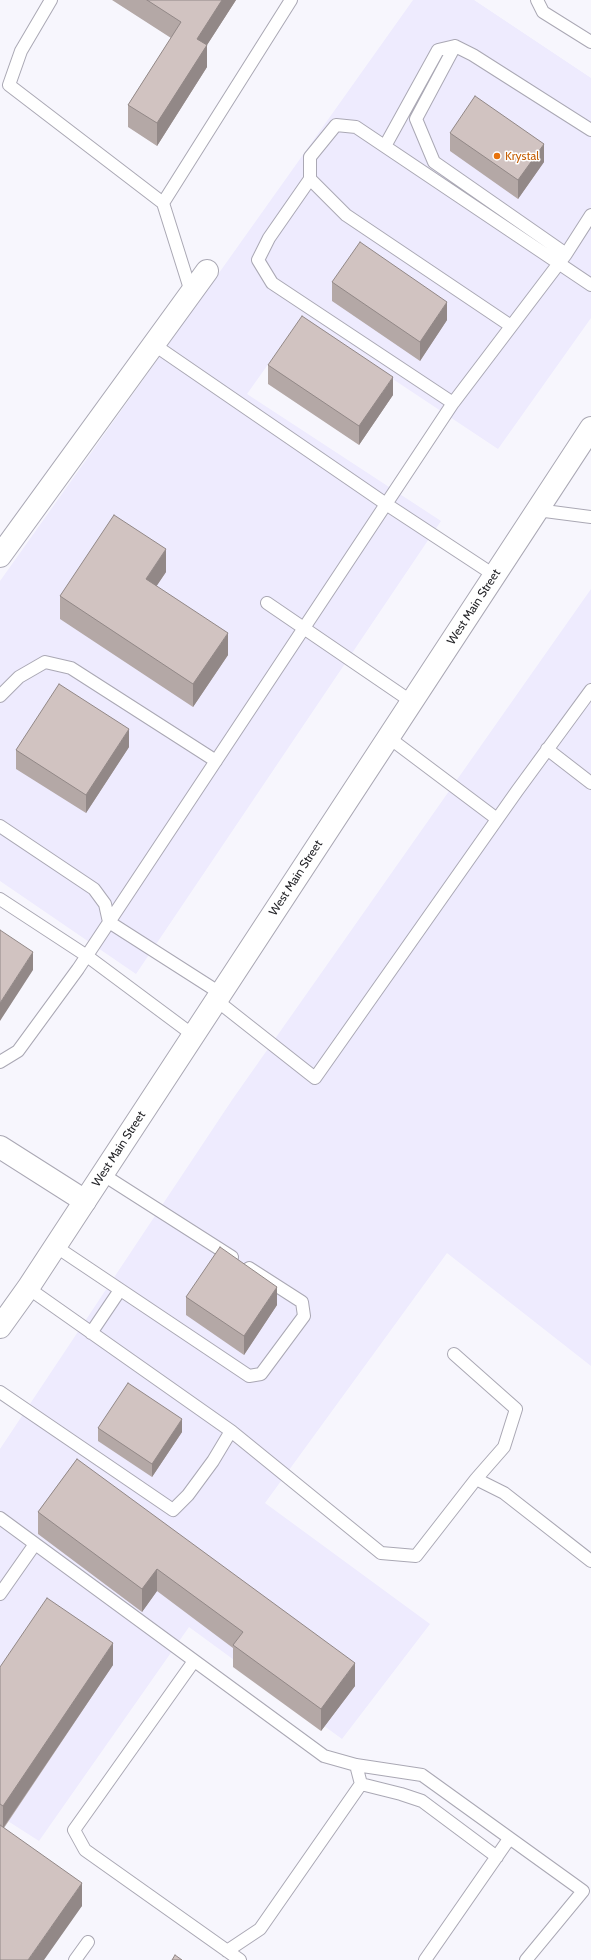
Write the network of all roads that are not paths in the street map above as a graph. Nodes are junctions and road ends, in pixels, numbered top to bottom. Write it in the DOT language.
graph roads {
  1 [pos="51,0"];
  2 [pos="291,0"];
  3 [pos="537,0"];
  4 [pos="591,42"];
  5 [pos="455,46"];
  6 [pos="591,130"];
  7 [pos="385,146"];
  8 [pos="310,179"];
  9 [pos="163,204"];
  10 [pos="591,215"];
  11 [pos="562,258"];
  12 [pos="207,271"];
  13 [pos="591,285"];
  14 [pos="191,292"];
  15 [pos="511,326"];
  16 [pos="153,344"];
  17 [pos="453,403"];
  18 [pos="591,428"];
  19 [pos="386,504"];
  20 [pos="537,510"];
  21 [pos="591,517"];
  22 [pos="0,556"];
  23 [pos="494,576"];
  24 [pos="267,602"];
  25 [pos="304,628"];
  26 [pos="591,690"];
  27 [pos="0,696"];
  28 [pos="412,702"];
  29 [pos="388,737"];
  30 [pos="547,749"];
  31 [pos="216,761"];
  32 [pos="591,783"];
  33 [pos="498,819"];
  34 [pos="0,826"];
  35 [pos="0,898"];
  36 [pos="109,922"];
  37 [pos="87,956"];
  38 [pos="218,997"];
  39 [pos="193,1035"];
  40 [pos="0,1062"];
  41 [pos="0,1147"];
  42 [pos="102,1174"];
  43 [pos="85,1201"];
  44 [pos="55,1246"];
  45 [pos="28,1288"];
  46 [pos="120,1290"];
  47 [pos="0,1327"];
  48 [pos="92,1333"];
  49 [pos="454,1354"];
  50 [pos="0,1392"];
  51 [pos="231,1431"];
  52 [pos="476,1478"];
  53 [pos="0,1518"];
  54 [pos="35,1544"];
  55 [pos="591,1561"];
  56 [pos="0,1594"];
  57 [pos="194,1661"];
  58 [pos="356,1765"];
  59 [pos="361,1784"];
  60 [pos="509,1839"];
  61 [pos="497,1857"];
  62 [pos="88,1942"];
  63 [pos="227,1951"];
  64 [pos="75,1960"];
  65 [pos="240,1960"];
  66 [pos="425,1960"];
  67 [pos="526,1960"];
  1 -- 9 [label="lane"];
  2 -- 9 [label="lane"];
  3 -- 4 [label="lane"];
  5 -- 6 [label="lane"];
  5 -- 7 [label="lane"];
  5 -- 11 [label="lane"];
  7 -- 8 [label="lane"];
  7 -- 11 [label="lane"];
  8 -- 15 [label="lane"];
  8 -- 17 [label="lane"];
  9 -- 14 [label="lane"];
  10 -- 11 [label="lane"];
  11 -- 13 [label="lane"];
  11 -- 15 [label="lane"];
  12 -- 14 [label="main road"];
  14 -- 16 [label="main road"];
  15 -- 17 [label="lane"];
  16 -- 19 [label="lane"];
  16 -- 22 [label="main road"];
  17 -- 19 [label="lane"];
  18 -- 20 [label="main road, West Main Street"];
  19 -- 23 [label="lane"];
  19 -- 25 [label="lane"];
  20 -- 21 [label="lane"];
  20 -- 23 [label="main road, West Main Street"];
  23 -- 28 [label="main road, West Main Street"];
  24 -- 25 [label="lane"];
  25 -- 28 [label="lane"];
  25 -- 31 [label="lane"];
  26 -- 30 [label="lane"];
  27 -- 31 [label="lane"];
  28 -- 29 [label="main road, West Main Street"];
  29 -- 33 [label="lane"];
  29 -- 38 [label="main road, West Main Street"];
  30 -- 32 [label="lane"];
  30 -- 33 [label="lane"];
  31 -- 36 [label="lane"];
  33 -- 38 [label="lane"];
  34 -- 36 [label="lane"];
  35 -- 37 [label="lane"];
  36 -- 37 [label="lane"];
  36 -- 38 [label="lane"];
  37 -- 39 [label="lane"];
  37 -- 40 [label="lane"];
  38 -- 39 [label="main road, West Main Street"];
  39 -- 42 [label="main road, West Main Street"];
  41 -- 43 [label="main road"];
  42 -- 43 [label="main road, West Main Street"];
  42 -- 46 [label="lane"];
  43 -- 44 [label="main road, West Main Street"];
  44 -- 45 [label="main road, West Main Street"];
  44 -- 46 [label="lane"];
  45 -- 47 [label="main road, West Main Street"];
  45 -- 48 [label="lane"];
  46 -- 48 [label="lane"];
  48 -- 51 [label="lane"];
  49 -- 52 [label="lane"];
  50 -- 51 [label="lane"];
  51 -- 52 [label="lane"];
  52 -- 55 [label="lane"];
  53 -- 54 [label="lane"];
  54 -- 56 [label="lane"];
  54 -- 57 [label="lane"];
  57 -- 58 [label="lane"];
  57 -- 63 [label="lane"];
  58 -- 59 [label="lane"];
  58 -- 60 [label="lane"];
  59 -- 61 [label="lane"];
  59 -- 63 [label="lane"];
  60 -- 61 [label="lane"];
  60 -- 67 [label="lane"];
  61 -- 66 [label="lane"];
  62 -- 64 [label="lane"];
  63 -- 65 [label="lane"];
}
